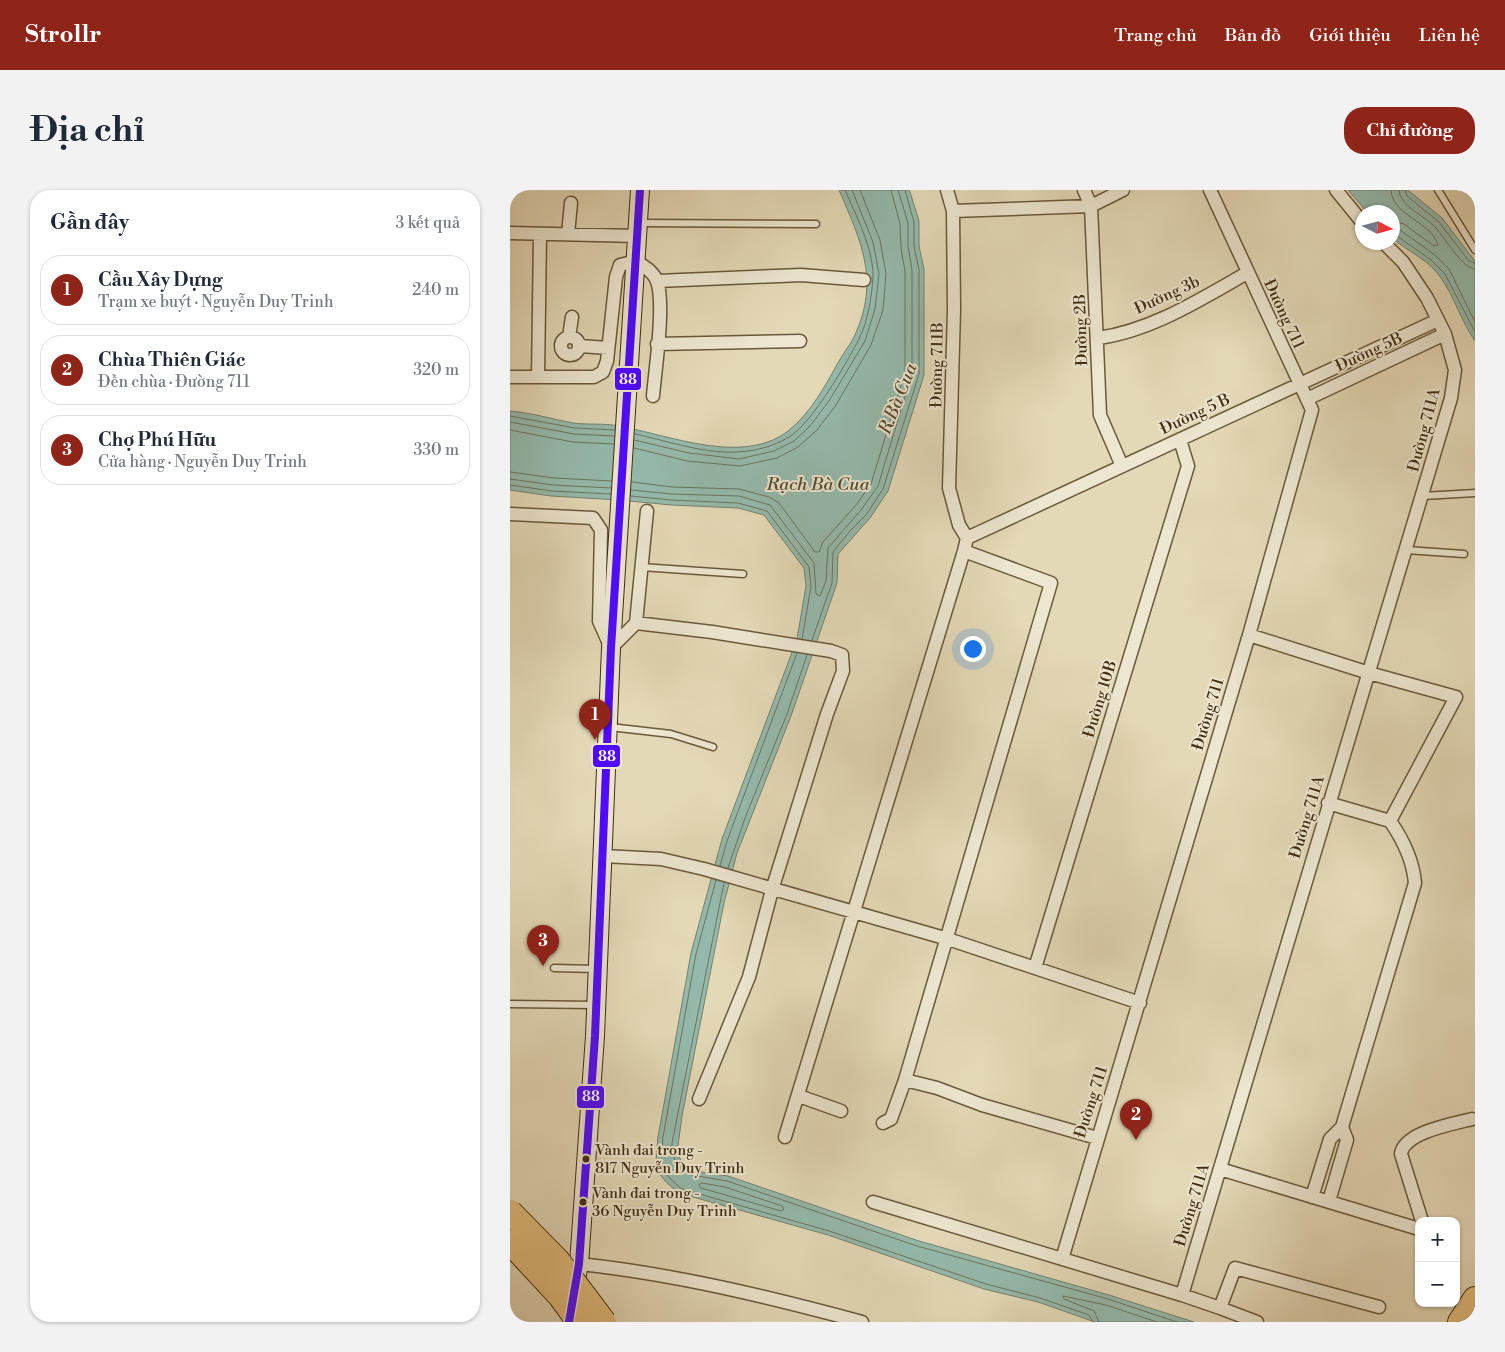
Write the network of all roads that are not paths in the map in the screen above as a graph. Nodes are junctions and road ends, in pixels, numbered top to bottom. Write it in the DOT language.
graph roads {
  1 [pos="640,190"];
  2 [pos="947,190"];
  3 [pos="1084,190"];
  4 [pos="1123,190"];
  5 [pos="1210,190"];
  6 [pos="1336,190"];
  7 [pos="1438,190"];
  8 [pos="570,202"];
  9 [pos="1092,206"];
  10 [pos="953,211"];
  11 [pos="1355,213"];
  12 [pos="816,224"];
  13 [pos="638,229"];
  14 [pos="510,233"];
  15 [pos="540,234"];
  16 [pos="568,234"];
  17 [pos="1391,250"];
  18 [pos="1475,250"];
  19 [pos="636,261"];
  20 [pos="1247,273"];
  21 [pos="864,280"];
  22 [pos="657,281"];
  23 [pos="572,317"];
  24 [pos="1438,320"];
  25 [pos="1445,334"];
  26 [pos="1098,338"];
  27 [pos="565,340"];
  28 [pos="800,341"];
  29 [pos="539,344"];
  30 [pos="657,344"];
  31 [pos="580,346"];
  32 [pos="608,348"];
  33 [pos="569,355"];
  34 [pos="510,377"];
  35 [pos="538,377"];
  36 [pos="568,377"];
  37 [pos="1300,384"];
  38 [pos="653,396"];
  39 [pos="1307,399"];
  40 [pos="1180,440"];
  41 [pos="1122,466"];
  42 [pos="1475,493"];
  43 [pos="1423,496"];
  44 [pos="647,511"];
  45 [pos="510,514"];
  46 [pos="967,538"];
  47 [pos="1406,550"];
  48 [pos="964,551"];
  49 [pos="1464,554"];
  50 [pos="641,567"];
  51 [pos="743,574"];
  52 [pos="636,623"];
  53 [pos="1249,635"];
  54 [pos="610,648"];
  55 [pos="1369,672"];
  56 [pos="608,727"];
  57 [pos="713,747"];
  58 [pos="1328,803"];
  59 [pos="1390,822"];
  60 [pos="603,856"];
  61 [pos="772,890"];
  62 [pos="854,910"];
  63 [pos="948,939"];
  64 [pos="554,968"];
  65 [pos="1035,968"];
  66 [pos="598,969"];
  67 [pos="1140,1003"];
  68 [pos="510,1004"];
  69 [pos="596,1006"];
  70 [pos="905,1080"];
  71 [pos="799,1096"];
  72 [pos="699,1099"];
  73 [pos="841,1112"];
  74 [pos="1472,1119"];
  75 [pos="882,1122"];
  76 [pos="1342,1127"];
  77 [pos="785,1137"];
  78 [pos="1097,1138"];
  79 [pos="1220,1169"];
  80 [pos="1312,1197"];
  81 [pos="1329,1201"];
  82 [pos="873,1202"];
  83 [pos="510,1212"];
  84 [pos="1421,1217"];
  85 [pos="1415,1228"];
  86 [pos="510,1242"];
  87 [pos="1062,1259"];
  88 [pos="578,1264"];
  89 [pos="1182,1295"];
  90 [pos="1475,1299"];
  91 [pos="1379,1307"];
  92 [pos="1220,1308"];
  93 [pos="569,1322"];
  94 [pos="580,1322"];
  95 [pos="604,1322"];
  96 [pos="862,1322"];
  97 [pos="1257,1322"];
  98 [pos="1460,1322"];
  1 -- 13 [label="main road"];
  2 -- 10 [label="street, Đường 711B"];
  3 -- 9 [label="street, Đường 2B"];
  4 -- 9 [label="street"];
  5 -- 20 [label="street, Đường 711"];
  6 -- 11 [label="street"];
  7 -- 18 [label="lane"];
  8 -- 16 [label="street"];
  9 -- 10 [label="street"];
  9 -- 26 [label="street, Đường 2B"];
  10 -- 46 [label="street, Đường 711B"];
  12 -- 13 [label="lane"];
  13 -- 16 [label="street"];
  13 -- 19 [label="main road"];
  14 -- 15 [label="street"];
  15 -- 16 [label="street"];
  15 -- 29 [label="street"];
  17 -- 24 [label="street, Đường 711A"];
  19 -- 22 [label="street"];
  19 -- 32 [label="street"];
  19 -- 54 [label="main road"];
  20 -- 26 [label="street, Đường 3b"];
  20 -- 37 [label="street, Đường 711"];
  21 -- 22 [label="street"];
  22 -- 30 [label="street"];
  23 -- 27 [label="street"];
  24 -- 25 [label="street, Đường 711A"];
  24 -- 37 [label="street, Đường 5 B"];
  25 -- 39 [label="street, Đường 5B"];
  25 -- 43 [label="street, Đường 711A"];
  26 -- 41 [label="street, Đường 2B"];
  27 -- 29 [label="street"];
  27 -- 31 [label="street"];
  27 -- 33 [label="street"];
  28 -- 30 [label="street"];
  29 -- 35 [label="street"];
  30 -- 38 [label="street"];
  31 -- 32 [label="street"];
  31 -- 33 [label="street"];
  32 -- 36 [label="street"];
  33 -- 36 [label="street"];
  34 -- 35 [label="street"];
  35 -- 36 [label="street"];
  37 -- 39 [label="street, Đường 711"];
  37 -- 40 [label="street, Đường 5 B"];
  39 -- 53 [label="street, Đường 711"];
  40 -- 41 [label="street, Đường 5 B"];
  40 -- 65 [label="street, Đường 10B"];
  41 -- 46 [label="street, Đường 5 B"];
  42 -- 43 [label="lane"];
  43 -- 47 [label="street, Đường 711A"];
  44 -- 50 [label="street"];
  45 -- 54 [label="street"];
  46 -- 48 [label="street"];
  47 -- 49 [label="lane"];
  47 -- 55 [label="street, Đường 711A"];
  48 -- 62 [label="street"];
  48 -- 63 [label="street"];
  50 -- 51 [label="lane"];
  50 -- 52 [label="street"];
  52 -- 54 [label="street"];
  52 -- 61 [label="street"];
  53 -- 55 [label="street"];
  53 -- 67 [label="street, Đường 711"];
  54 -- 56 [label="main road"];
  55 -- 58 [label="street, Đường 711A"];
  55 -- 59 [label="street"];
  56 -- 57 [label="lane"];
  56 -- 60 [label="main road"];
  58 -- 59 [label="street"];
  58 -- 79 [label="street, Đường 711A"];
  59 -- 76 [label="street"];
  60 -- 61 [label="street"];
  60 -- 66 [label="main road"];
  61 -- 62 [label="street"];
  61 -- 72 [label="street"];
  62 -- 63 [label="street"];
  62 -- 71 [label="street"];
  63 -- 65 [label="street"];
  63 -- 70 [label="street"];
  64 -- 66 [label="lane"];
  65 -- 67 [label="street"];
  66 -- 69 [label="main road"];
  67 -- 78 [label="street, Đường 711"];
  68 -- 69 [label="lane"];
  69 -- 88 [label="main road"];
  70 -- 75 [label="street"];
  70 -- 78 [label="street"];
  71 -- 73 [label="street"];
  71 -- 77 [label="street"];
  74 -- 84 [label="street"];
  76 -- 80 [label="street"];
  76 -- 81 [label="street"];
  78 -- 87 [label="street, Đường 711"];
  79 -- 80 [label="street"];
  79 -- 89 [label="street, Đường 711A"];
  80 -- 81 [label="street"];
  81 -- 85 [label="street"];
  82 -- 87 [label="street"];
  83 -- 95 [label="highway, bridge"];
  86 -- 94 [label="highway, bridge"];
  87 -- 89 [label="street"];
  88 -- 93 [label="main road"];
  88 -- 94 [label="main road"];
  88 -- 96 [label="street"];
  89 -- 92 [label="street"];
  90 -- 98 [label="highway"];
  91 -- 92 [label="street"];
  92 -- 97 [label="street"];
}
